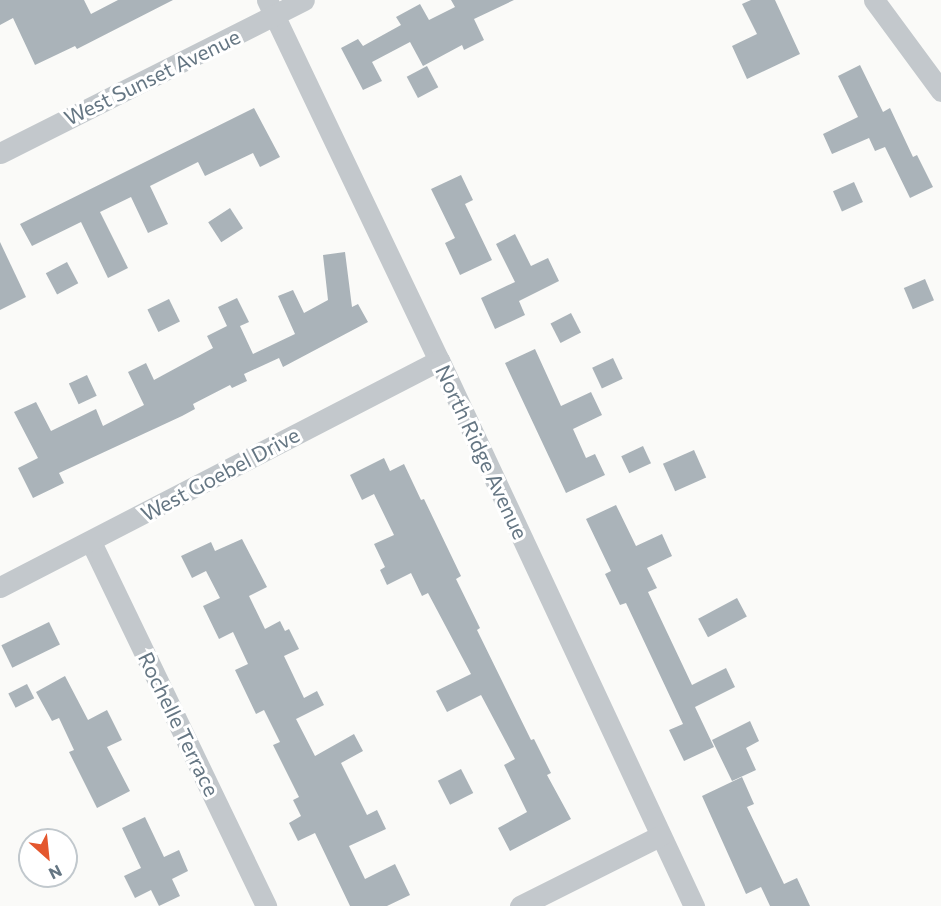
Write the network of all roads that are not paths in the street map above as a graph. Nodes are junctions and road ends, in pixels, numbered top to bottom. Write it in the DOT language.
graph roads {
  1 [pos="304,0"];
  2 [pos="874,0"];
  3 [pos="272,8"];
  4 [pos="941,90"];
  5 [pos="0,153"];
  6 [pos="439,360"];
  7 [pos="91,542"];
  8 [pos="0,586"];
  9 [pos="660,836"];
  10 [pos="266,906"];
  11 [pos="520,906"];
  12 [pos="694,906"];
  1 -- 3 [label="street, West Sunset Avenue"];
  2 -- 4 [label="street"];
  3 -- 5 [label="street, West Sunset Avenue"];
  3 -- 6 [label="street, North Ridge Avenue"];
  6 -- 7 [label="street, West Goebel Drive"];
  6 -- 9 [label="street, North Ridge Avenue"];
  7 -- 8 [label="street, West Goebel Drive"];
  7 -- 10 [label="street, Rochelle Terrace"];
  9 -- 11 [label="street"];
  9 -- 12 [label="street, North Ridge Avenue"];
}
